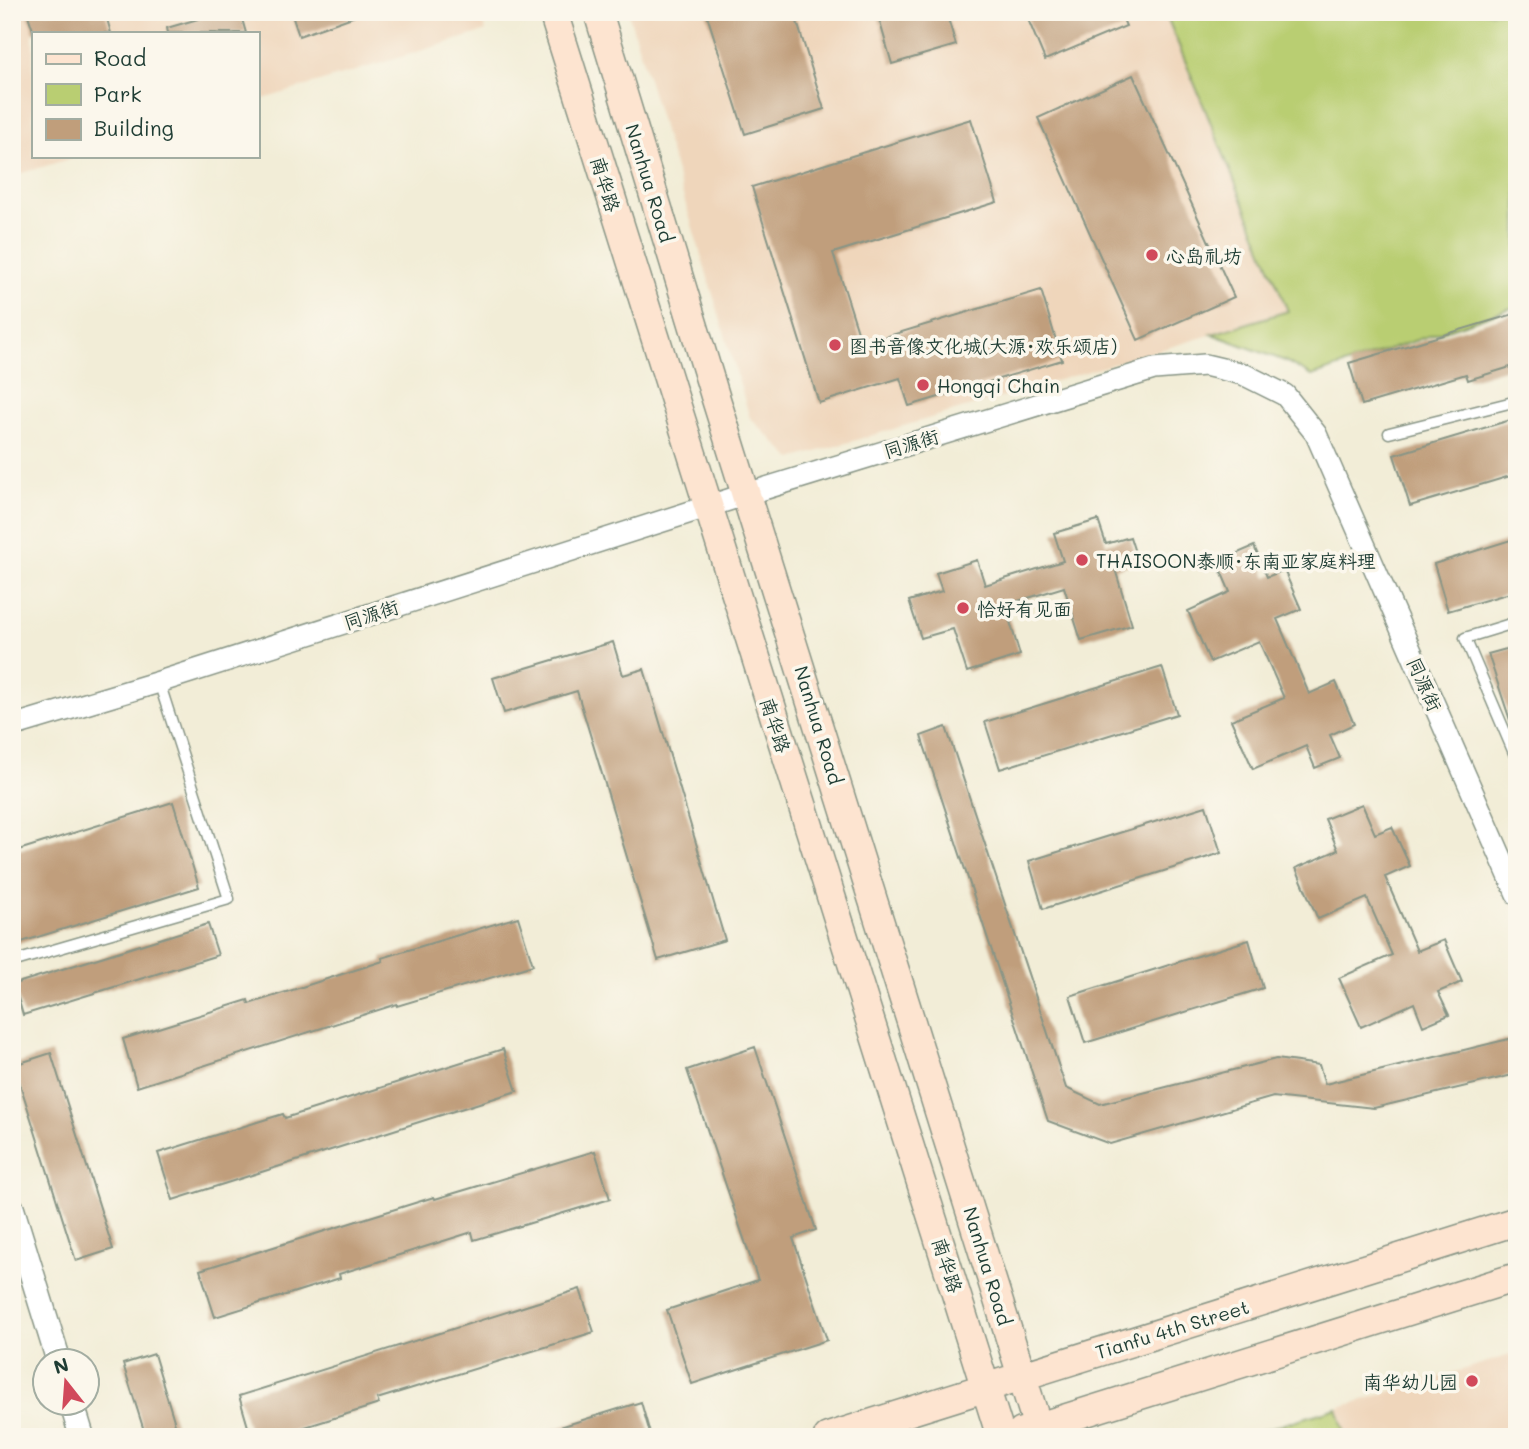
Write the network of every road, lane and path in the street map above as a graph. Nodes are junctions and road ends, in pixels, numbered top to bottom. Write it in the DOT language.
graph roads {
  1 [pos="552,12"];
  2 [pos="598,12"];
  3 [pos="1517,401"];
  4 [pos="1389,433"];
  5 [pos="747,494"];
  6 [pos="707,507"];
  7 [pos="1517,622"];
  8 [pos="159,682"];
  9 [pos="12,726"];
  10 [pos="1517,760"];
  11 [pos="1517,894"];
  12 [pos="12,962"];
  13 [pos="12,1209"];
  14 [pos="1517,1220"];
  15 [pos="1517,1276"];
  16 [pos="55,1348"];
  17 [pos="1022,1376"];
  18 [pos="986,1387"];
  19 [pos="76,1418"];
  20 [pos="1040,1432"];
  21 [pos="82,1437"];
  22 [pos="828,1437"];
  23 [pos="1004,1437"];
  1 -- 6 [label="main road, 南华路"];
  2 -- 5 [label="main road, Nanhua Road"];
  3 -- 4 [label="lane"];
  5 -- 6 [label="street, 同源街"];
  5 -- 11 [label="street, 同源街"];
  5 -- 17 [label="main road, Nanhua Road"];
  6 -- 8 [label="street, 同源街"];
  6 -- 18 [label="main road, 南华路"];
  7 -- 10 [label="lane"];
  8 -- 9 [label="street, 同源街"];
  8 -- 12 [label="lane"];
  13 -- 16 [label="street"];
  14 -- 17 [label="main road, Tianfu 4th Street"];
  15 -- 20 [label="main road"];
  17 -- 18 [label="main road, Tianfu 4th Street"];
  17 -- 20 [label="main road, Nanhua Road"];
  18 -- 22 [label="main road, Tianfu 4th Street"];
  18 -- 23 [label="main road, 南华路"];
  19 -- 21 [label="street"];
  20 -- 23 [label="main road"];
}
